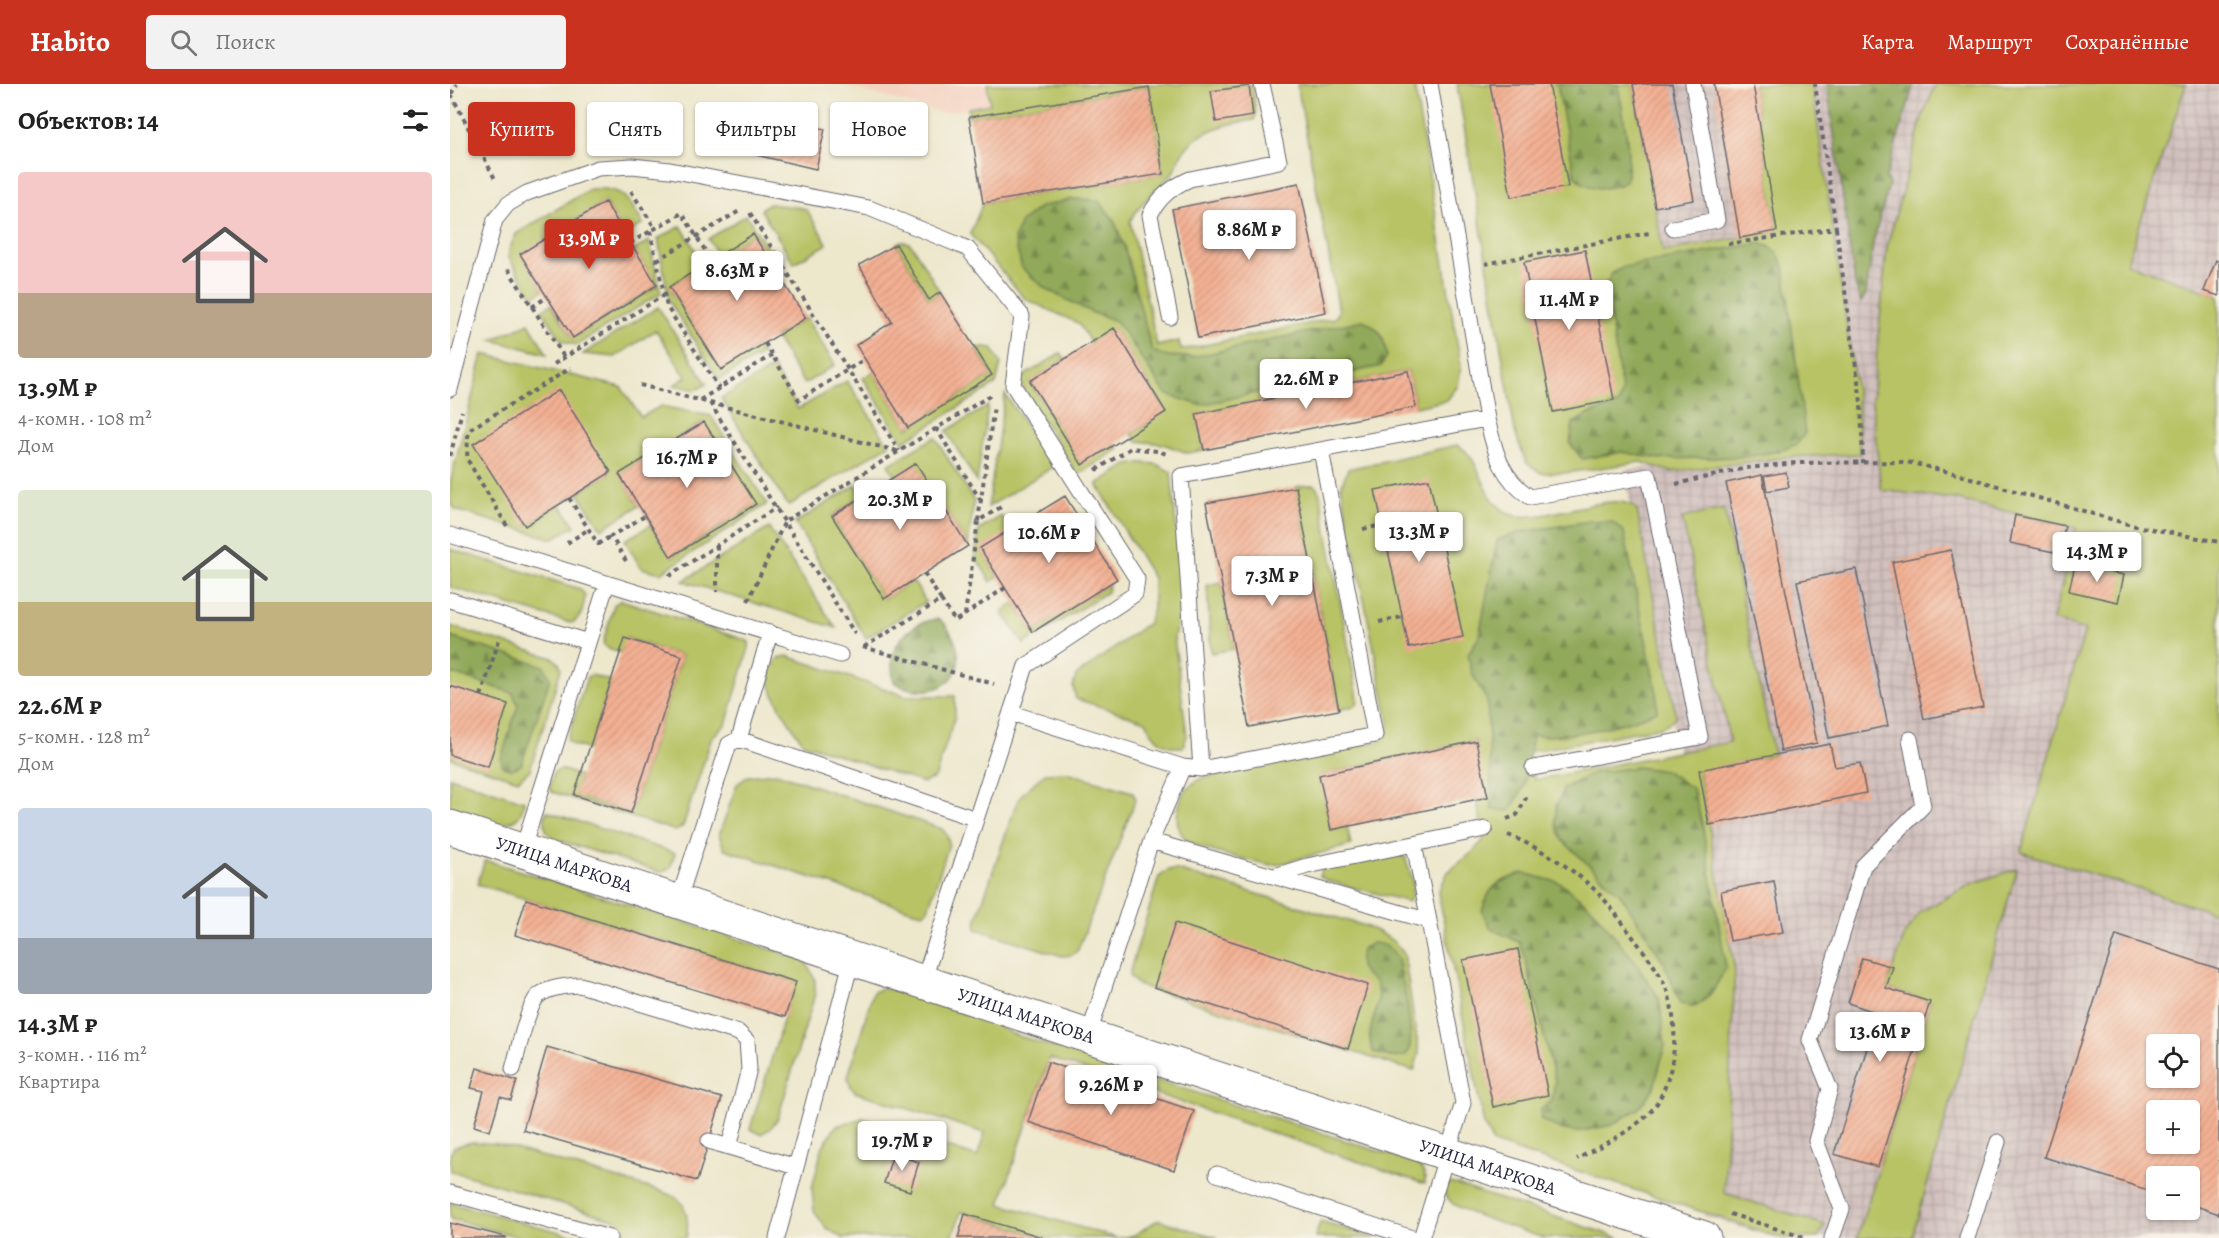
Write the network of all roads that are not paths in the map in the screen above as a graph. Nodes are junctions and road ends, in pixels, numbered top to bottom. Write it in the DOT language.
graph roads {
  1 [pos="1262,84"];
  2 [pos="1430,84"];
  3 [pos="1693,84"];
  4 [pos="1673,228"];
  5 [pos="1170,317"];
  6 [pos="455,351"];
  7 [pos="450,389"];
  8 [pos="1487,419"];
  9 [pos="1321,450"];
  10 [pos="450,535"];
  11 [pos="607,583"];
  12 [pos="450,600"];
  13 [pos="770,633"];
  14 [pos="588,642"];
  15 [pos="840,655"];
  16 [pos="1011,713"];
  17 [pos="739,739"];
  18 [pos="1910,739"];
  19 [pos="1183,768"];
  20 [pos="1533,768"];
  21 [pos="1201,769"];
  22 [pos="976,819"];
  23 [pos="450,827"];
  24 [pos="1485,829"];
  25 [pos="1151,841"];
  26 [pos="1414,844"];
  27 [pos="522,851"];
  28 [pos="1275,876"];
  29 [pos="678,902"];
  30 [pos="1429,921"];
  31 [pos="852,959"];
  32 [pos="923,982"];
  33 [pos="1088,1036"];
  34 [pos="513,1069"];
  35 [pos="709,1141"];
  36 [pos="1998,1142"];
  37 [pos="729,1147"];
  38 [pos="1448,1154"];
  39 [pos="796,1167"];
  40 [pos="1217,1174"];
  41 [pos="450,1193"];
  42 [pos="609,1238"];
  43 [pos="777,1238"];
  44 [pos="1412,1238"];
  45 [pos="1421,1238"];
  46 [pos="1704,1238"];
  47 [pos="1833,1238"];
  48 [pos="1967,1238"];
  1 -- 5 [label="lane"];
  2 -- 8 [label="lane"];
  3 -- 4 [label="lane"];
  6 -- 7 [label="lane"];
  6 -- 16 [label="lane"];
  8 -- 9 [label="lane"];
  8 -- 20 [label="lane"];
  9 -- 21 [label="lane"];
  9 -- 21 [label="lane"];
  10 -- 11 [label="lane"];
  11 -- 13 [label="lane"];
  11 -- 14 [label="lane"];
  12 -- 14 [label="lane"];
  13 -- 15 [label="lane"];
  13 -- 17 [label="lane"];
  14 -- 27 [label="lane"];
  16 -- 19 [label="lane"];
  16 -- 22 [label="lane"];
  17 -- 22 [label="lane"];
  17 -- 29 [label="lane"];
  18 -- 47 [label="lane"];
  19 -- 21 [label="lane"];
  19 -- 25 [label="lane"];
  22 -- 32 [label="lane"];
  23 -- 27 [label="street, УЛИЦА МАРКОВА"];
  24 -- 26 [label="lane"];
  25 -- 28 [label="lane"];
  25 -- 33 [label="lane"];
  26 -- 28 [label="lane"];
  26 -- 30 [label="lane"];
  27 -- 29 [label="street, УЛИЦА МАРКОВА"];
  28 -- 30 [label="lane"];
  29 -- 31 [label="street, УЛИЦА МАРКОВА"];
  30 -- 38 [label="lane"];
  31 -- 32 [label="street, УЛИЦА МАРКОВА"];
  31 -- 39 [label="lane"];
  32 -- 33 [label="street, УЛИЦА МАРКОВА"];
  33 -- 38 [label="street, УЛИЦА МАРКОВА"];
  34 -- 37 [label="lane"];
  35 -- 37 [label="lane"];
  36 -- 48 [label="lane"];
  37 -- 39 [label="lane"];
  38 -- 45 [label="lane"];
  38 -- 46 [label="street, УЛИЦА МАРКОВА"];
  39 -- 43 [label="lane"];
  40 -- 44 [label="lane"];
  41 -- 42 [label="lane"];
}
